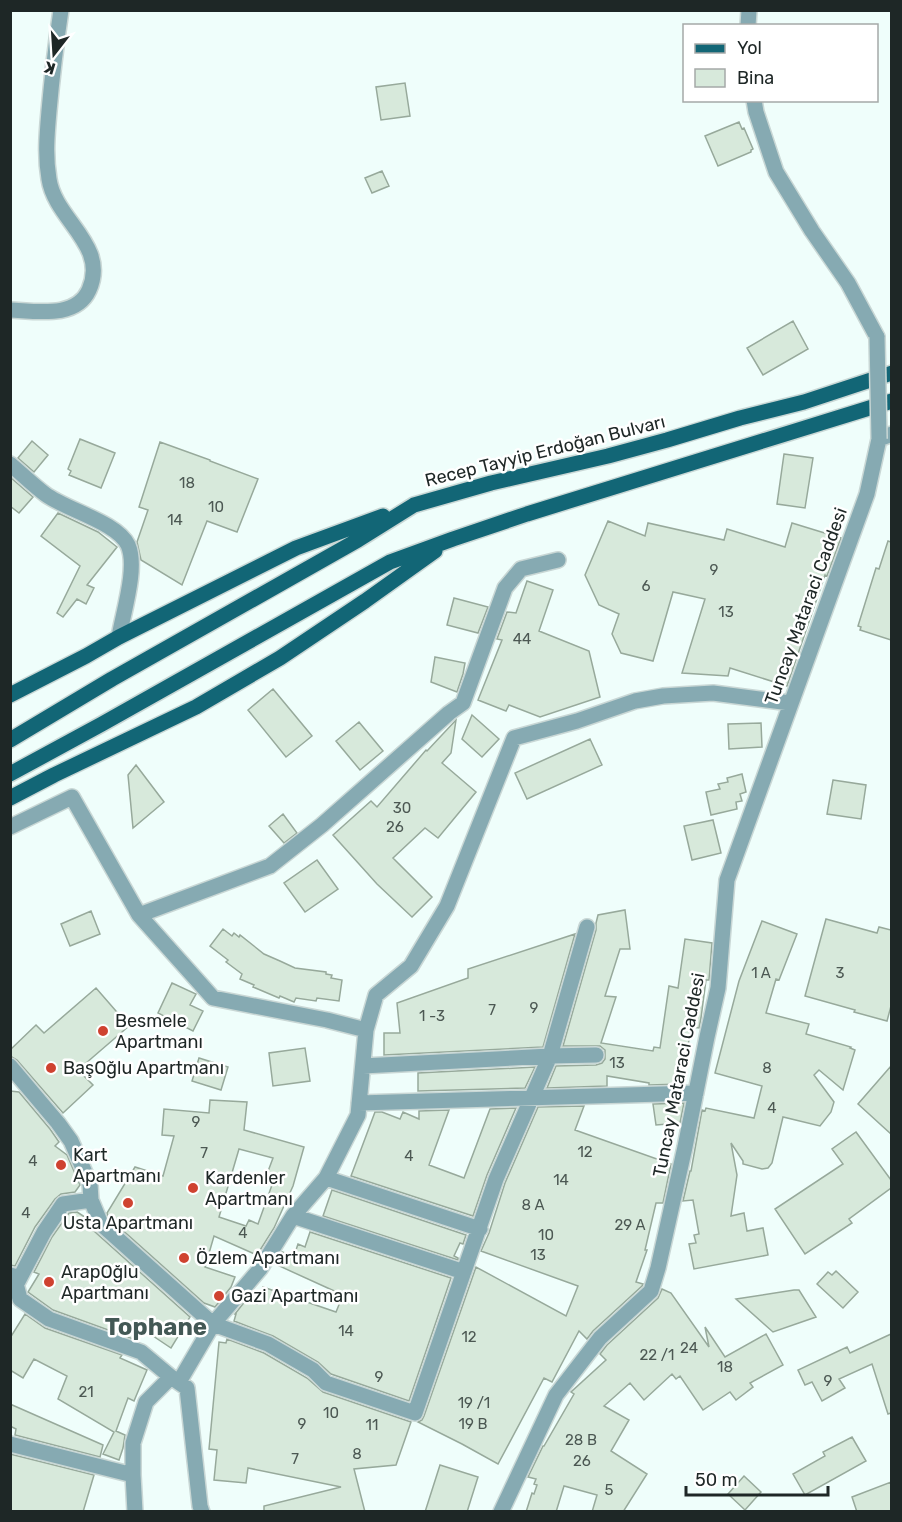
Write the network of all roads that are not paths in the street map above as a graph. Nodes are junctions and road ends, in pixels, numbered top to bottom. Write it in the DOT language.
graph roads {
  1 [pos="61,10"];
  2 [pos="754,102"];
  3 [pos="10,310"];
  4 [pos="891,373"];
  5 [pos="891,401"];
  6 [pos="885,437"];
  7 [pos="10,464"];
  8 [pos="414,505"];
  9 [pos="453,539"];
  10 [pos="558,560"];
  11 [pos="119,637"];
  12 [pos="10,694"];
  13 [pos="790,703"];
  14 [pos="10,740"];
  15 [pos="10,774"];
  16 [pos="10,798"];
  17 [pos="10,827"];
  18 [pos="139,915"];
  19 [pos="587,927"];
  20 [pos="366,1030"];
  21 [pos="550,1056"];
  22 [pos="596,1056"];
  23 [pos="10,1066"];
  24 [pos="363,1066"];
  25 [pos="696,1092"];
  26 [pos="531,1098"];
  27 [pos="359,1103"];
  28 [pos="326,1178"];
  29 [pos="90,1200"];
  30 [pos="293,1216"];
  31 [pos="480,1229"];
  32 [pos="464,1272"];
  33 [pos="12,1285"];
  34 [pos="213,1324"];
  35 [pos="175,1379"];
  36 [pos="10,1444"];
  37 [pos="133,1475"];
  38 [pos="135,1512"];
  39 [pos="202,1512"];
  40 [pos="501,1512"];
  1 -- 3 [label="street"];
  2 -- 6 [label="street, Tuncay Mataraci Caddesi, bridge"];
  4 -- 8 [label="main road, Recep Tayyip Erdoğan Bulvarı"];
  5 -- 9 [label="main road"];
  6 -- 13 [label="street, Tuncay Mataraci Caddesi"];
  7 -- 11 [label="street"];
  8 -- 11 [label="main road"];
  8 -- 14 [label="main road, Recep Tayyip Erdoğan Bulvarı"];
  9 -- 15 [label="main road"];
  9 -- 16 [label="main road"];
  10 -- 18 [label="street"];
  11 -- 12 [label="main road"];
  13 -- 20 [label="street"];
  13 -- 25 [label="street, Tuncay Mataraci Caddesi"];
  17 -- 18 [label="street"];
  18 -- 20 [label="street"];
  19 -- 21 [label="street"];
  20 -- 24 [label="street"];
  21 -- 22 [label="street"];
  21 -- 24 [label="street"];
  21 -- 26 [label="street"];
  23 -- 29 [label="street"];
  24 -- 27 [label="street"];
  25 -- 26 [label="street"];
  25 -- 40 [label="street, Tuncay Mataraci Caddesi"];
  26 -- 27 [label="street"];
  26 -- 31 [label="street"];
  27 -- 28 [label="street"];
  28 -- 30 [label="street"];
  28 -- 31 [label="street"];
  29 -- 33 [label="street"];
  29 -- 34 [label="street"];
  30 -- 32 [label="street"];
  30 -- 34 [label="street"];
  31 -- 32 [label="street"];
  32 -- 34 [label="street"];
  33 -- 35 [label="street"];
  34 -- 35 [label="street"];
  35 -- 37 [label="street"];
  35 -- 39 [label="street"];
  36 -- 37 [label="street"];
  37 -- 38 [label="street"];
}
